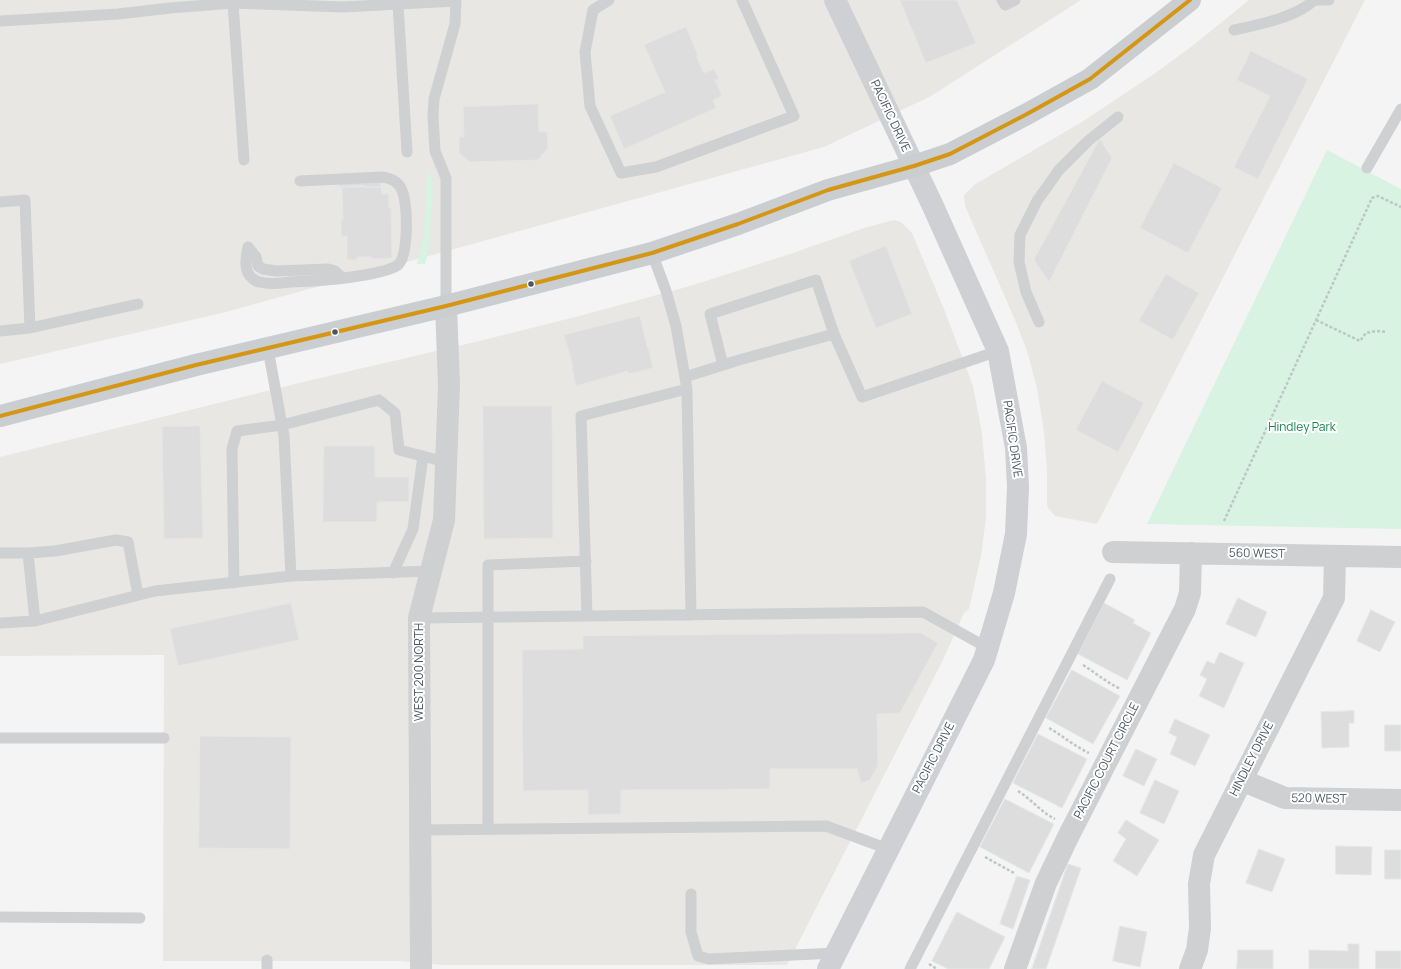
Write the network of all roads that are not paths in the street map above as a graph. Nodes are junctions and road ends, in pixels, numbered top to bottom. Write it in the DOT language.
graph roads {
  1 [pos="456,0"];
  2 [pos="610,0"];
  3 [pos="742,0"];
  4 [pos="835,0"];
  5 [pos="1002,0"];
  6 [pos="1015,0"];
  7 [pos="1190,0"];
  8 [pos="1314,0"];
  9 [pos="1329,0"];
  10 [pos="233,3"];
  11 [pos="324,3"];
  12 [pos="398,4"];
  13 [pos="0,21"];
  14 [pos="1234,30"];
  15 [pos="1401,109"];
  16 [pos="1118,117"];
  17 [pos="407,152"];
  18 [pos="244,160"];
  19 [pos="914,166"];
  20 [pos="1367,168"];
  21 [pos="300,181"];
  22 [pos="0,202"];
  23 [pos="248,247"];
  24 [pos="652,253"];
  25 [pos="138,304"];
  26 [pos="446,306"];
  27 [pos="1039,322"];
  28 [pos="30,328"];
  29 [pos="0,331"];
  30 [pos="834,334"];
  31 [pos="268,349"];
  32 [pos="998,351"];
  33 [pos="724,365"];
  34 [pos="685,377"];
  35 [pos="687,389"];
  36 [pos="0,416"];
  37 [pos="282,425"];
  38 [pos="423,456"];
  39 [pos="446,462"];
  40 [pos="28,552"];
  41 [pos="1113,552"];
  42 [pos="0,553"];
  43 [pos="1191,553"];
  44 [pos="1335,556"];
  45 [pos="1401,557"];
  46 [pos="586,561"];
  47 [pos="431,572"];
  48 [pos="393,573"];
  49 [pos="291,576"];
  50 [pos="1110,579"];
  51 [pos="234,582"];
  52 [pos="138,595"];
  53 [pos="691,615"];
  54 [pos="587,616"];
  55 [pos="419,618"];
  56 [pos="488,618"];
  57 [pos="35,621"];
  58 [pos="0,623"];
  59 [pos="988,648"];
  60 [pos="0,738"];
  61 [pos="164,738"];
  62 [pos="1241,780"];
  63 [pos="1401,800"];
  64 [pos="488,829"];
  65 [pos="420,830"];
  66 [pos="888,849"];
  67 [pos="691,894"];
  68 [pos="0,917"];
  69 [pos="140,918"];
  70 [pos="832,961"];
  71 [pos="421,969"];
  72 [pos="910,969"];
  73 [pos="1015,969"];
  74 [pos="1190,969"];
  1 -- 12 [label="lane"];
  1 -- 26 [label="lane"];
  2 -- 3 [label="lane"];
  4 -- 19 [label="street, PACIFIC DRIVE"];
  5 -- 6 [label="lane"];
  7 -- 19 [label="main road"];
  8 -- 9 [label="lane"];
  8 -- 14 [label="lane"];
  10 -- 11 [label="lane"];
  10 -- 13 [label="lane"];
  10 -- 18 [label="lane"];
  11 -- 12 [label="lane"];
  12 -- 17 [label="lane"];
  15 -- 20 [label="lane"];
  16 -- 27 [label="lane"];
  19 -- 24 [label="main road"];
  19 -- 32 [label="street, PACIFIC DRIVE"];
  21 -- 23 [label="lane"];
  22 -- 28 [label="lane"];
  24 -- 26 [label="main road"];
  24 -- 34 [label="lane"];
  25 -- 28 [label="lane"];
  26 -- 31 [label="main road"];
  26 -- 39 [label="street, WEST 200 NORTH"];
  28 -- 29 [label="lane"];
  30 -- 32 [label="lane"];
  30 -- 33 [label="lane"];
  30 -- 33 [label="lane"];
  31 -- 36 [label="main road"];
  31 -- 37 [label="lane"];
  32 -- 59 [label="street, PACIFIC DRIVE"];
  33 -- 34 [label="lane"];
  34 -- 35 [label="lane"];
  35 -- 46 [label="lane"];
  35 -- 53 [label="lane"];
  37 -- 38 [label="lane"];
  37 -- 49 [label="lane"];
  37 -- 51 [label="lane"];
  38 -- 39 [label="lane"];
  38 -- 48 [label="lane"];
  39 -- 47 [label="street, WEST 200 NORTH"];
  40 -- 42 [label="lane"];
  40 -- 52 [label="lane"];
  40 -- 57 [label="lane"];
  41 -- 43 [label="street, 560 WEST"];
  43 -- 44 [label="street, 560 WEST"];
  43 -- 73 [label="street, PACIFIC COURT CIRCLE"];
  44 -- 45 [label="street, 560 WEST"];
  44 -- 62 [label="street, HINDLEY DRIVE"];
  46 -- 54 [label="lane"];
  46 -- 56 [label="lane"];
  47 -- 48 [label="lane"];
  47 -- 55 [label="street, WEST 200 NORTH"];
  48 -- 49 [label="lane"];
  49 -- 51 [label="lane"];
  50 -- 72 [label="lane"];
  51 -- 52 [label="lane"];
  52 -- 57 [label="lane"];
  53 -- 54 [label="lane"];
  53 -- 59 [label="lane"];
  54 -- 56 [label="lane"];
  55 -- 56 [label="lane"];
  55 -- 65 [label="street, WEST 200 NORTH"];
  56 -- 64 [label="lane"];
  57 -- 58 [label="lane"];
  59 -- 66 [label="street, PACIFIC DRIVE"];
  60 -- 61 [label="lane"];
  62 -- 63 [label="street, 520 WEST"];
  62 -- 74 [label="street, HINDLEY DRIVE"];
  64 -- 65 [label="lane"];
  64 -- 66 [label="lane"];
  65 -- 71 [label="street, WEST 200 NORTH"];
  66 -- 70 [label="street, PACIFIC DRIVE"];
  67 -- 70 [label="lane"];
  68 -- 69 [label="lane"];
}
